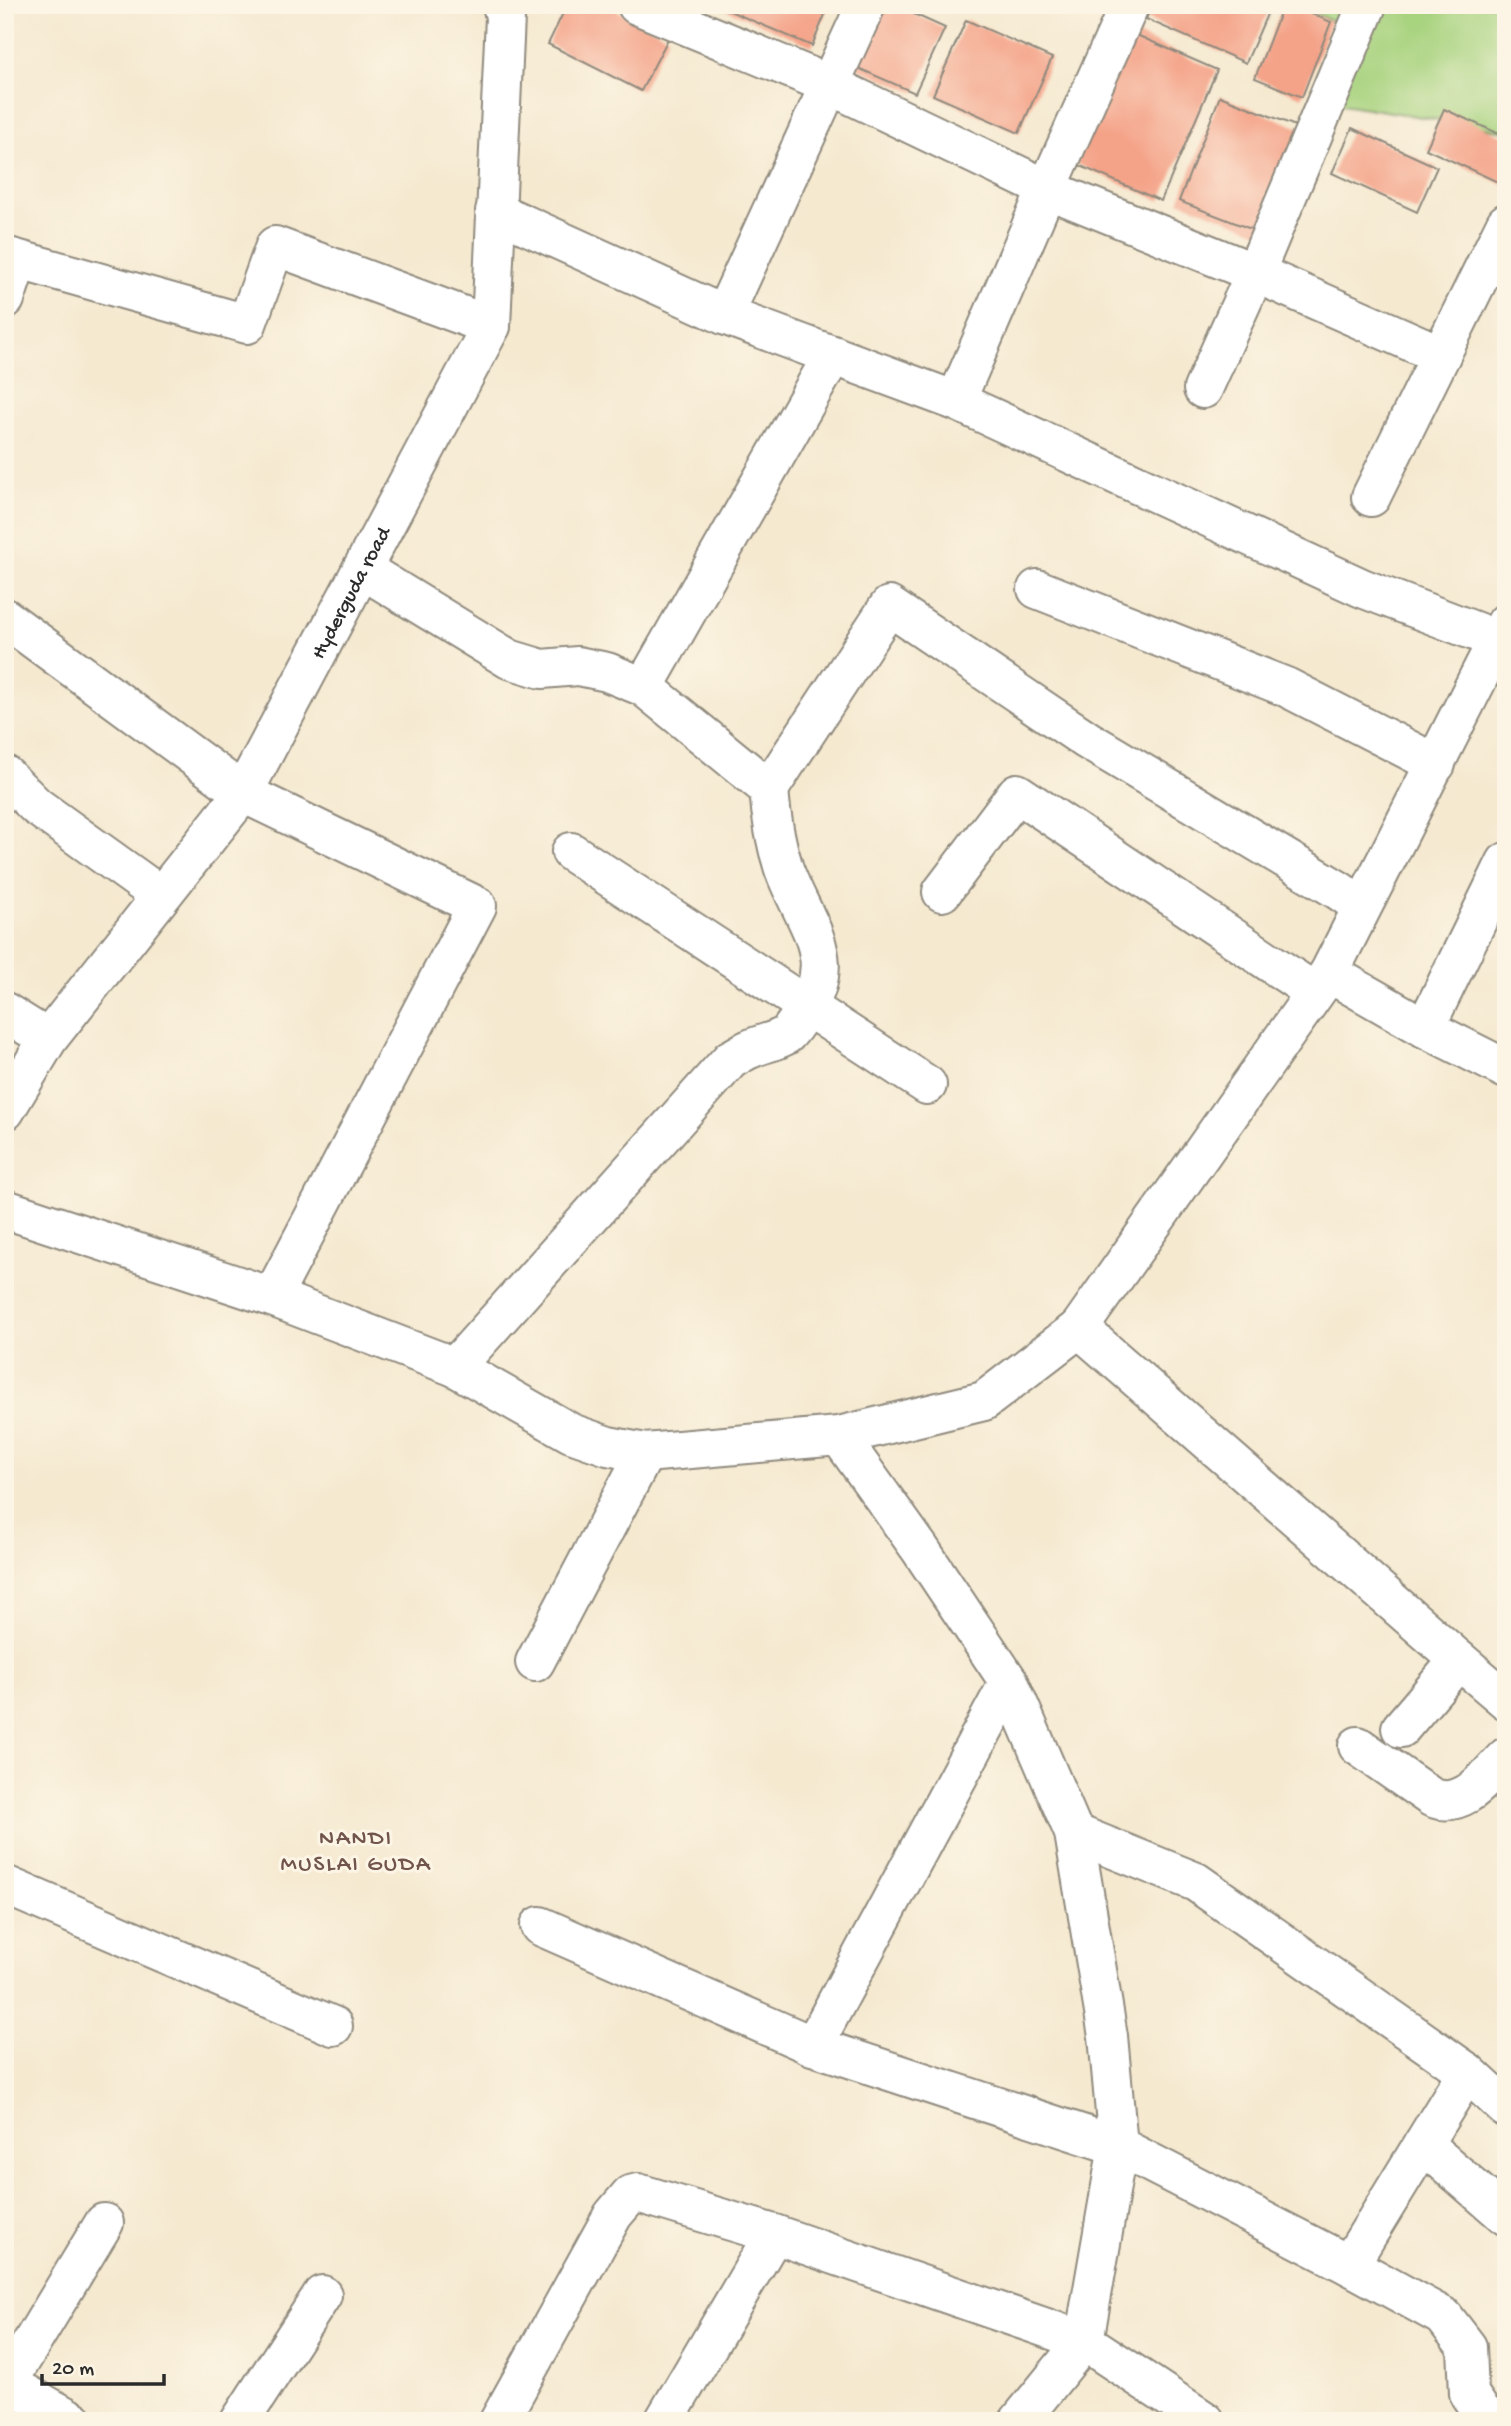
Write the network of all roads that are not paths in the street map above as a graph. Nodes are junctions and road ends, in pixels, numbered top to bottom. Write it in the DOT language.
graph roads {
  1 [pos="637,5"];
  2 [pos="866,5"];
  3 [pos="1367,5"];
  4 [pos="1129,6"];
  5 [pos="494,9"];
  6 [pos="828,85"];
  7 [pos="1047,189"];
  8 [pos="495,211"];
  9 [pos="1506,223"];
  10 [pos="11,258"];
  11 [pos="1255,273"];
  12 [pos="5,299"];
  13 [pos="724,315"];
  14 [pos="491,326"];
  15 [pos="833,355"];
  16 [pos="1441,355"];
  17 [pos="1203,388"];
  18 [pos="956,401"];
  19 [pos="1371,497"];
  20 [pos="362,569"];
  21 [pos="1037,589"];
  22 [pos="5,618"];
  23 [pos="1501,643"];
  24 [pos="644,687"];
  25 [pos="1436,764"];
  26 [pos="5,775"];
  27 [pos="769,789"];
  28 [pos="243,793"];
  29 [pos="571,852"];
  30 [pos="1506,862"];
  31 [pos="942,892"];
  32 [pos="161,896"];
  33 [pos="1361,906"];
  34 [pos="1322,983"];
  35 [pos="809,1005"];
  36 [pos="5,1012"];
  37 [pos="1425,1028"];
  38 [pos="47,1039"];
  39 [pos="1506,1069"];
  40 [pos="927,1085"];
  41 [pos="5,1111"];
  42 [pos="5,1209"];
  43 [pos="272,1297"];
  44 [pos="1079,1328"];
  45 [pos="455,1367"];
  46 [pos="839,1436"];
  47 [pos="645,1453"];
  48 [pos="1459,1660"];
  49 [pos="535,1662"];
  50 [pos="1009,1682"];
  51 [pos="1506,1700"];
  52 [pos="1401,1728"];
  53 [pos="1359,1746"];
  54 [pos="1506,1757"];
  55 [pos="1074,1833"];
  56 [pos="5,1885"];
  57 [pos="540,1926"];
  58 [pos="333,2026"];
  59 [pos="813,2046"];
  60 [pos="1467,2072"];
  61 [pos="1506,2108"];
  62 [pos="1423,2144"];
  63 [pos="1118,2147"];
  64 [pos="1506,2216"];
  65 [pos="104,2223"];
  66 [pos="774,2234"];
  67 [pos="1349,2265"];
  68 [pos="322,2295"];
  69 [pos="1084,2341"];
  70 [pos="6,2385"];
  71 [pos="74,2421"];
  72 [pos="240,2421"];
  73 [pos="499,2421"];
  74 [pos="664,2421"];
  75 [pos="1019,2421"];
  76 [pos="1205,2421"];
  77 [pos="1492,2421"];
  1 -- 6 [label="street"];
  2 -- 6 [label="street"];
  3 -- 11 [label="street"];
  4 -- 7 [label="street"];
  5 -- 8 [label="street, Hyderguda road"];
  6 -- 7 [label="street"];
  6 -- 13 [label="street"];
  7 -- 11 [label="street"];
  7 -- 18 [label="street"];
  8 -- 13 [label="street"];
  8 -- 14 [label="street, Hyderguda road"];
  9 -- 16 [label="street"];
  10 -- 12 [label="street"];
  10 -- 14 [label="street"];
  11 -- 16 [label="street"];
  11 -- 17 [label="street"];
  13 -- 15 [label="street"];
  14 -- 20 [label="street, Hyderguda road"];
  15 -- 18 [label="street"];
  15 -- 24 [label="street"];
  16 -- 19 [label="street"];
  18 -- 23 [label="street"];
  20 -- 24 [label="street"];
  20 -- 28 [label="street, Hyderguda road"];
  21 -- 25 [label="street"];
  22 -- 28 [label="street"];
  23 -- 25 [label="street"];
  24 -- 27 [label="street"];
  25 -- 33 [label="street"];
  26 -- 32 [label="street"];
  27 -- 33 [label="street"];
  27 -- 35 [label="street"];
  28 -- 32 [label="street, Hyderguda road"];
  28 -- 43 [label="street"];
  29 -- 35 [label="street"];
  30 -- 37 [label="street"];
  31 -- 34 [label="street"];
  32 -- 38 [label="street, Hyderguda road"];
  33 -- 34 [label="street"];
  34 -- 37 [label="street"];
  34 -- 44 [label="street"];
  35 -- 40 [label="street"];
  35 -- 45 [label="street"];
  36 -- 38 [label="street"];
  37 -- 39 [label="street"];
  38 -- 41 [label="street, Hyderguda road"];
  42 -- 43 [label="street"];
  43 -- 45 [label="street"];
  44 -- 46 [label="street"];
  44 -- 48 [label="street"];
  45 -- 47 [label="street"];
  46 -- 47 [label="street"];
  46 -- 50 [label="street"];
  47 -- 49 [label="street"];
  48 -- 51 [label="street"];
  48 -- 52 [label="street"];
  50 -- 55 [label="street"];
  50 -- 59 [label="street"];
  53 -- 54 [label="street"];
  55 -- 60 [label="street"];
  55 -- 63 [label="street"];
  56 -- 58 [label="street"];
  57 -- 59 [label="street"];
  59 -- 63 [label="street"];
  60 -- 61 [label="street"];
  60 -- 62 [label="street"];
  62 -- 64 [label="street"];
  62 -- 67 [label="street"];
  63 -- 67 [label="street"];
  63 -- 69 [label="street"];
  65 -- 70 [label="street"];
  66 -- 69 [label="street"];
  66 -- 73 [label="street"];
  66 -- 74 [label="street"];
  67 -- 77 [label="street"];
  68 -- 72 [label="street"];
  69 -- 75 [label="street"];
  69 -- 76 [label="street"];
  70 -- 71 [label="street"];
}
